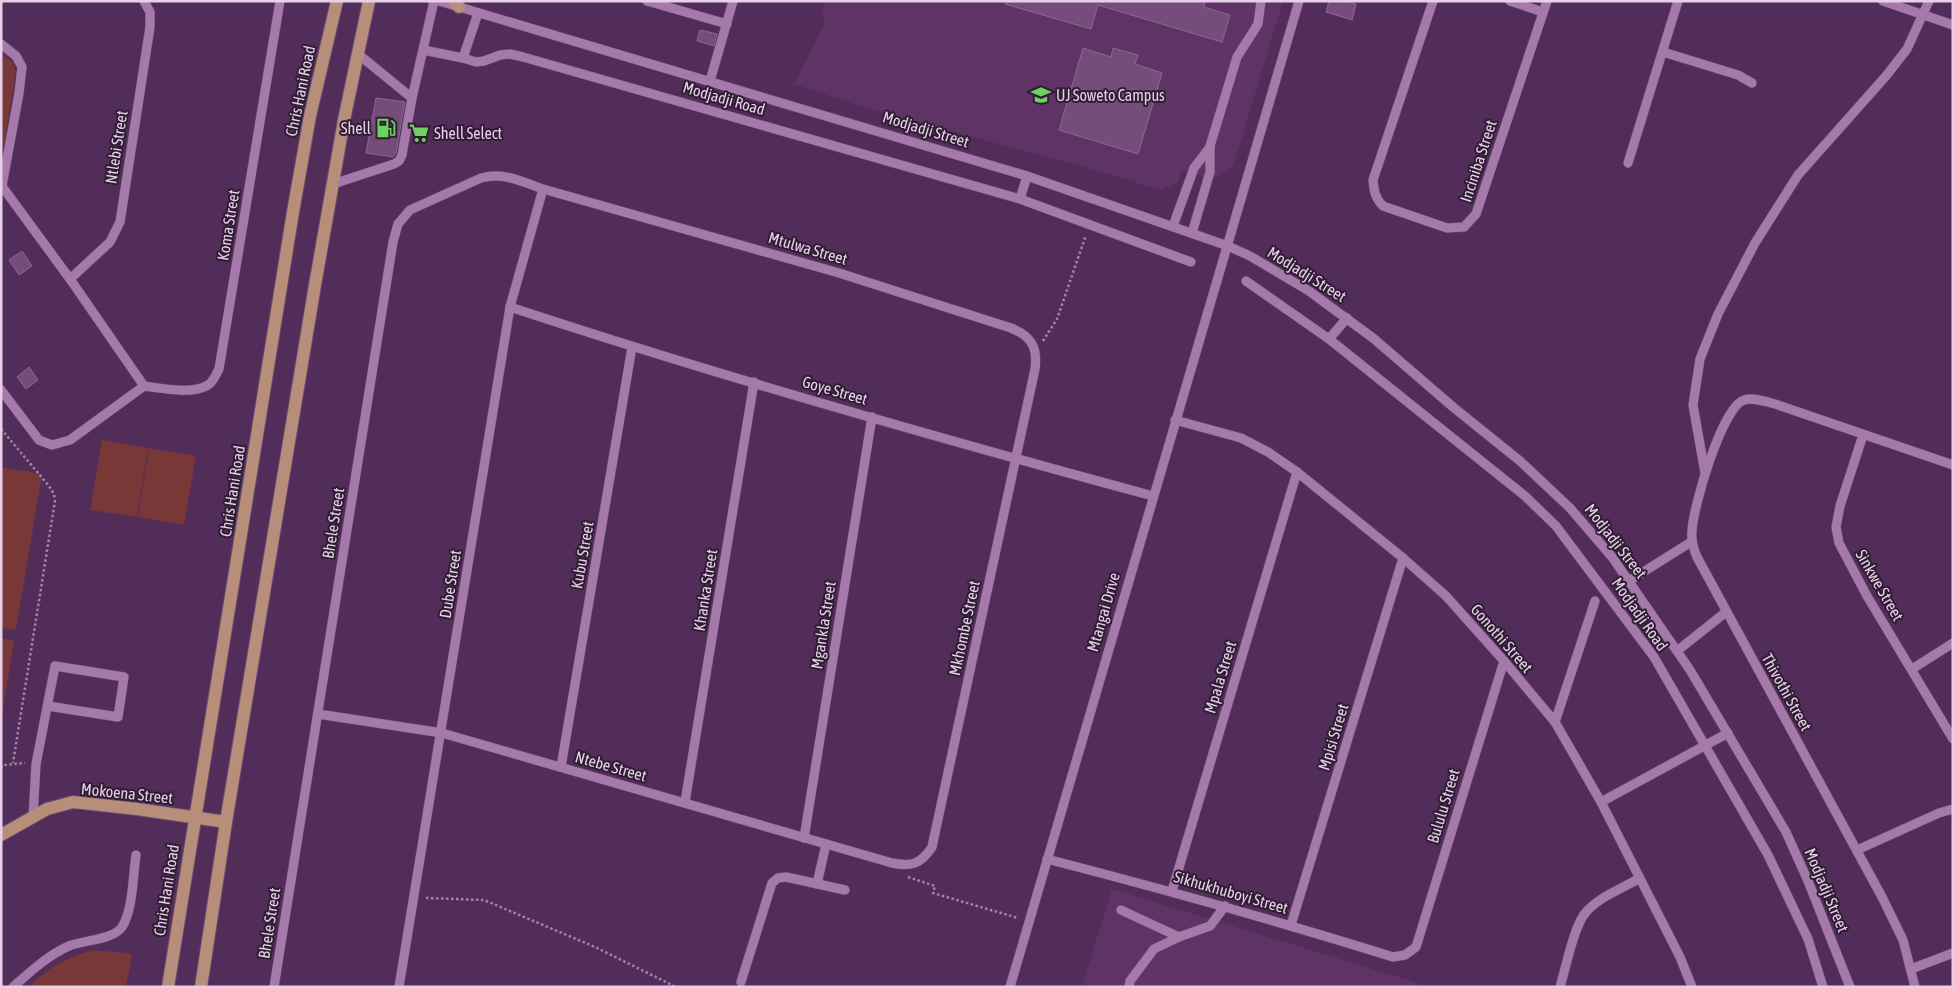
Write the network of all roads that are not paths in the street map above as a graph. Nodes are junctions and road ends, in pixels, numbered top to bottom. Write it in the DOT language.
graph roads {
  1 [pos="144,1"];
  2 [pos="280,1"];
  3 [pos="336,1"];
  4 [pos="369,1"];
  5 [pos="434,1"];
  6 [pos="439,1"];
  7 [pos="647,1"];
  8 [pos="1262,1"];
  9 [pos="1299,1"];
  10 [pos="1433,1"];
  11 [pos="1510,1"];
  12 [pos="1546,1"];
  13 [pos="1678,1"];
  14 [pos="1883,1"];
  15 [pos="1928,1"];
  16 [pos="735,3"];
  17 [pos="456,4"];
  18 [pos="1543,12"];
  19 [pos="478,14"];
  20 [pos="1923,15"];
  21 [pos="727,24"];
  22 [pos="1953,25"];
  23 [pos="1,44"];
  24 [pos="424,50"];
  25 [pos="1663,52"];
  26 [pos="358,54"];
  27 [pos="463,58"];
  28 [pos="710,81"];
  29 [pos="1752,83"];
  30 [pos="412,98"];
  31 [pos="1210,146"];
  32 [pos="1628,163"];
  33 [pos="1027,176"];
  34 [pos="332,184"];
  35 [pos="2,185"];
  36 [pos="543,188"];
  37 [pos="1020,199"];
  38 [pos="1173,226"];
  39 [pos="1192,233"];
  40 [pos="1228,246"];
  41 [pos="1191,262"];
  42 [pos="70,279"];
  43 [pos="1246,281"];
  44 [pos="510,308"];
  45 [pos="1347,318"];
  46 [pos="1329,339"];
  47 [pos="632,347"];
  48 [pos="1035,369"];
  49 [pos="754,382"];
  50 [pos="144,386"];
  51 [pos="1,390"];
  52 [pos="872,417"];
  53 [pos="1175,420"];
  54 [pos="1863,435"];
  55 [pos="1016,459"];
  56 [pos="1953,464"];
  57 [pos="1297,472"];
  58 [pos="1705,474"];
  59 [pos="1153,496"];
  60 [pos="1692,542"];
  61 [pos="1403,558"];
  62 [pos="1629,581"];
  63 [pos="1595,601"];
  64 [pos="1726,612"];
  65 [pos="1953,643"];
  66 [pos="1677,651"];
  67 [pos="1504,661"];
  68 [pos="1912,669"];
  69 [pos="48,706"];
  70 [pos="318,714"];
  71 [pos="1554,722"];
  72 [pos="442,733"];
  73 [pos="1728,733"];
  74 [pos="1953,739"];
  75 [pos="1704,746"];
  76 [pos="561,767"];
  77 [pos="685,802"];
  78 [pos="1600,802"];
  79 [pos="1953,809"];
  80 [pos="195,816"];
  81 [pos="33,817"];
  82 [pos="226,822"];
  83 [pos="1,835"];
  84 [pos="804,838"];
  85 [pos="826,844"];
  86 [pos="1856,850"];
  87 [pos="136,855"];
  88 [pos="1047,859"];
  89 [pos="892,863"];
  90 [pos="1640,878"];
  91 [pos="817,884"];
  92 [pos="845,890"];
  93 [pos="1172,891"];
  94 [pos="1224,906"];
  95 [pos="1121,910"];
  96 [pos="1291,925"];
  97 [pos="1179,937"];
  98 [pos="1953,953"];
  99 [pos="1405,954"];
  100 [pos="1910,968"];
  101 [pos="741,982"];
  102 [pos="13,987"];
  103 [pos="168,987"];
  104 [pos="200,987"];
  105 [pos="274,987"];
  106 [pos="399,987"];
  107 [pos="1010,987"];
  108 [pos="1129,987"];
  109 [pos="1560,987"];
  110 [pos="1692,987"];
  111 [pos="1823,987"];
  112 [pos="1850,987"];
  113 [pos="1915,987"];
  1 -- 42 [label="street, Ntlebi Street"];
  2 -- 50 [label="street, Koma Street"];
  3 -- 80 [label="main road, Chris Hani Road"];
  4 -- 26 [label="main road"];
  5 -- 24 [label="street"];
  6 -- 17 [label="street, Modjadji Street"];
  7 -- 21 [label="street"];
  8 -- 31 [label="street"];
  9 -- 40 [label="street, Mtangai Drive"];
  10 -- 18 [label="street, Inciniba Street"];
  11 -- 18 [label="street"];
  12 -- 18 [label="street, Inciniba Street"];
  13 -- 25 [label="street"];
  14 -- 20 [label="street"];
  15 -- 20 [label="street"];
  16 -- 21 [label="street"];
  17 -- 19 [label="street, Modjadji Street"];
  19 -- 27 [label="street"];
  19 -- 28 [label="street, Modjadji Street"];
  20 -- 22 [label="street"];
  20 -- 58 [label="street"];
  21 -- 28 [label="street"];
  23 -- 35 [label="street"];
  24 -- 27 [label="street, Modjadji Road"];
  24 -- 30 [label="street"];
  25 -- 29 [label="street"];
  25 -- 32 [label="street"];
  26 -- 30 [label="street"];
  26 -- 34 [label="main road"];
  27 -- 37 [label="street, Modjadji Road"];
  28 -- 33 [label="street, Modjadji Street"];
  30 -- 34 [label="street"];
  31 -- 38 [label="street"];
  31 -- 39 [label="street"];
  33 -- 37 [label="street"];
  33 -- 38 [label="street, Modjadji Street"];
  34 -- 82 [label="main road"];
  35 -- 42 [label="street"];
  36 -- 44 [label="street, Dube Street"];
  36 -- 48 [label="street, Mtulwa Street"];
  36 -- 70 [label="street, Bhele Street"];
  37 -- 41 [label="street, Modjadji Road"];
  38 -- 39 [label="street, Modjadji Street"];
  39 -- 40 [label="street, Modjadji Street"];
  40 -- 45 [label="street, Modjadji Street"];
  40 -- 53 [label="street, Mtangai Drive"];
  42 -- 50 [label="street"];
  43 -- 46 [label="street, Modjadji Road"];
  44 -- 47 [label="street, Goye Street"];
  44 -- 72 [label="street, Dube Street"];
  45 -- 46 [label="street"];
  45 -- 62 [label="street, Modjadji Street"];
  46 -- 75 [label="street, Modjadji Road"];
  47 -- 49 [label="street, Goye Street"];
  47 -- 76 [label="street, Kubu Street"];
  48 -- 55 [label="street, Mkhombe Street"];
  49 -- 52 [label="street, Goye Street"];
  49 -- 77 [label="street, Khanka Street"];
  50 -- 51 [label="street"];
  52 -- 55 [label="street, Goye Street"];
  52 -- 84 [label="street, Mgankla Street"];
  53 -- 57 [label="street, Gonothi Street"];
  53 -- 59 [label="street, Mtangai Drive"];
  54 -- 56 [label="street"];
  54 -- 58 [label="street, Thivothi Street"];
  54 -- 68 [label="street, Sinkwe Street"];
  55 -- 59 [label="street, Goye Street"];
  55 -- 89 [label="street, Mkhombe Street"];
  57 -- 61 [label="street, Gonothi Street"];
  57 -- 93 [label="street, Mpala Street"];
  58 -- 60 [label="street, Thivothi Street"];
  59 -- 88 [label="street, Mtangai Drive"];
  60 -- 62 [label="street"];
  60 -- 64 [label="street, Thivothi Street"];
  61 -- 67 [label="street, Gonothi Street"];
  61 -- 96 [label="street, Mpisi Street"];
  62 -- 66 [label="street, Modjadji Street"];
  63 -- 71 [label="street"];
  64 -- 66 [label="street"];
  64 -- 86 [label="street, Thivothi Street"];
  65 -- 68 [label="street"];
  66 -- 73 [label="street, Modjadji Street"];
  67 -- 71 [label="street, Gonothi Street"];
  67 -- 99 [label="street, Bululu Street"];
  68 -- 74 [label="street, Sinkwe Street"];
  69 -- 69 [label="street"];
  69 -- 81 [label="street"];
  70 -- 72 [label="street, Ntebe Street"];
  70 -- 105 [label="street, Bhele Street"];
  71 -- 78 [label="street, Gonothi Street"];
  72 -- 76 [label="street, Ntebe Street"];
  72 -- 106 [label="street, Dube Street"];
  73 -- 75 [label="street"];
  73 -- 112 [label="street, Modjadji Street"];
  75 -- 78 [label="street"];
  75 -- 111 [label="street, Modjadji Road"];
  76 -- 77 [label="street, Ntebe Street"];
  77 -- 84 [label="street, Ntebe Street"];
  78 -- 90 [label="street, Gonothi Street"];
  79 -- 86 [label="street"];
  80 -- 81 [label="main road, Mokoena Street"];
  80 -- 82 [label="main road, Mokoena Street"];
  80 -- 103 [label="main road, Chris Hani Road"];
  81 -- 83 [label="main road, Mokoena Street"];
  82 -- 104 [label="main road"];
  84 -- 85 [label="street, Ntebe Street"];
  85 -- 89 [label="street, Ntebe Street"];
  85 -- 91 [label="street"];
  86 -- 100 [label="street, Thivothi Street"];
  87 -- 102 [label="street"];
  88 -- 93 [label="street, Sikhukhuboyi Street"];
  88 -- 107 [label="street, Mtangai Drive"];
  90 -- 109 [label="street"];
  90 -- 110 [label="street, Gonothi Street"];
  91 -- 92 [label="street"];
  91 -- 101 [label="street"];
  93 -- 94 [label="street, Sikhukhuboyi Street"];
  94 -- 96 [label="street, Sikhukhuboyi Street"];
  94 -- 97 [label="street"];
  95 -- 97 [label="street"];
  96 -- 99 [label="street, Sikhukhuboyi Street"];
  97 -- 108 [label="street"];
  98 -- 100 [label="street"];
  100 -- 113 [label="street, Thivothi Street"];
}
